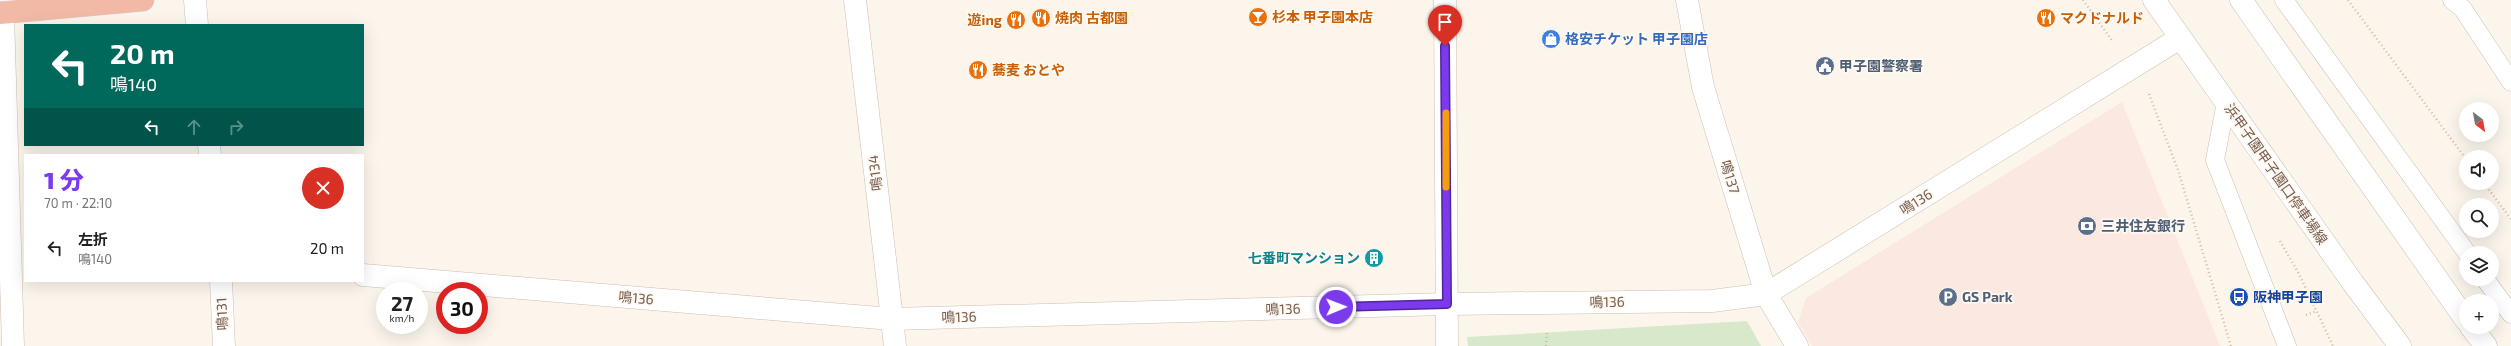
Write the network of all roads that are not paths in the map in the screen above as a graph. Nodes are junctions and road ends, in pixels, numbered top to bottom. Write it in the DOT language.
graph roads {
  1 [pos="143,0"];
  2 [pos="195,0"];
  3 [pos="855,0"];
  4 [pos="1445,0"];
  5 [pos="1687,0"];
  6 [pos="2154,0"];
  7 [pos="2241,0"];
  8 [pos="2284,0"];
  9 [pos="2452,0"];
  10 [pos="2,13"];
  11 [pos="197,24"];
  12 [pos="2180,38"];
  13 [pos="2511,82"];
  14 [pos="2226,102"];
  15 [pos="2462,246"];
  16 [pos="364,275"];
  17 [pos="221,282"];
  18 [pos="2491,286"];
  19 [pos="1766,294"];
  20 [pos="1447,304"];
  21 [pos="2459,310"];
  22 [pos="2511,314"];
  23 [pos="892,319"];
  24 [pos="2477,334"];
  25 [pos="2395,343"];
  26 [pos="13,346"];
  27 [pos="224,346"];
  28 [pos="895,346"];
  29 [pos="1448,346"];
  30 [pos="1797,346"];
  31 [pos="2287,346"];
  32 [pos="2486,346"];
  1 -- 10 [label="highway"];
  2 -- 11 [label="street"];
  3 -- 23 [label="street, 鳴134"];
  4 -- 20 [label="street"];
  5 -- 19 [label="street, 鳴137"];
  6 -- 12 [label="street, 浜甲子園甲子園口停車場線"];
  7 -- 21 [label="street"];
  8 -- 15 [label="lane"];
  9 -- 13 [label="lane"];
  10 -- 26 [label="street"];
  12 -- 14 [label="street, 浜甲子園甲子園口停車場線"];
  12 -- 19 [label="street, 鳴136"];
  14 -- 25 [label="street, 浜甲子園甲子園口停車場線"];
  14 -- 31 [label="lane"];
  16 -- 23 [label="street, 鳴136"];
  17 -- 27 [label="street, 鳴131"];
  18 -- 22 [label="lane"];
  19 -- 20 [label="street, 鳴136"];
  19 -- 30 [label="street, 鳴137"];
  20 -- 23 [label="street, 鳴136"];
  20 -- 29 [label="street"];
  23 -- 28 [label="street, 鳴134"];
  24 -- 32 [label="street"];
}
